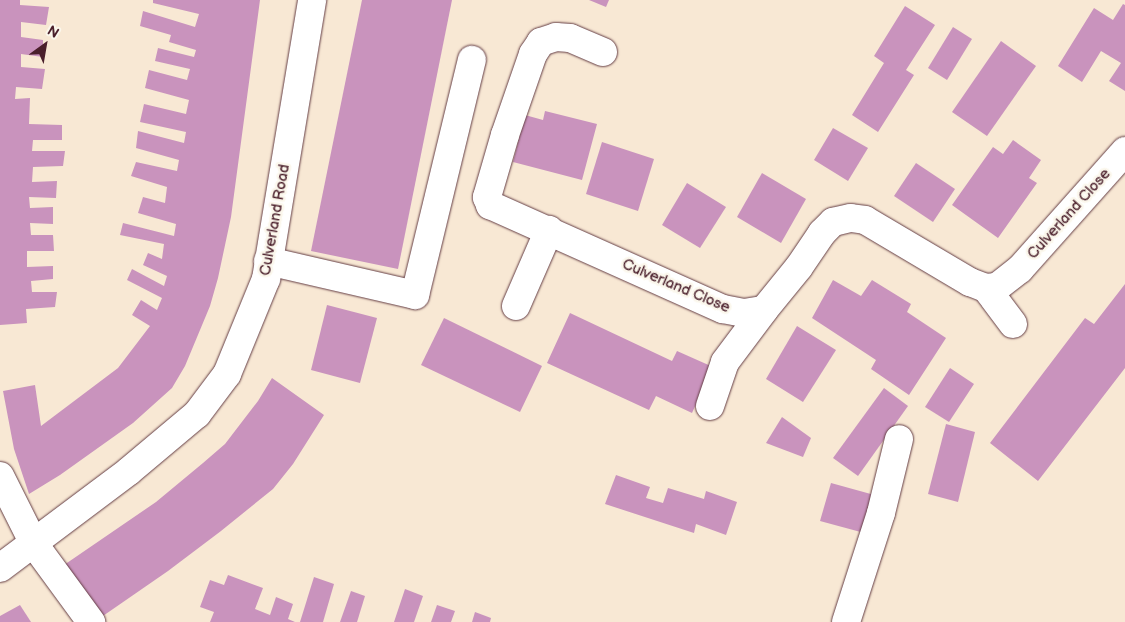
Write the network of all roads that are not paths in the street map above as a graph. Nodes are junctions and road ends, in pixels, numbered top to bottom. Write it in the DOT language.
graph roads {
  1 [pos="312,0"];
  2 [pos="604,52"];
  3 [pos="472,60"];
  4 [pos="1125,151"];
  5 [pos="549,230"];
  6 [pos="268,261"];
  7 [pos="986,288"];
  8 [pos="516,306"];
  9 [pos="764,310"];
  10 [pos="1013,324"];
  11 [pos="710,406"];
  12 [pos="899,439"];
  13 [pos="0,476"];
  14 [pos="34,544"];
  15 [pos="0,568"];
  16 [pos="91,622"];
  17 [pos="846,622"];
  1 -- 6 [label="street, Culverland Road"];
  2 -- 5 [label="street, Culverland Close"];
  3 -- 6 [label="street"];
  4 -- 7 [label="street, Culverland Close"];
  5 -- 8 [label="street"];
  5 -- 9 [label="street, Culverland Close"];
  6 -- 14 [label="street, Culverland Road"];
  7 -- 9 [label="street"];
  7 -- 10 [label="street"];
  9 -- 11 [label="street"];
  12 -- 17 [label="street"];
  13 -- 14 [label="street"];
  14 -- 15 [label="street, Culverland Road"];
  14 -- 16 [label="street"];
}
